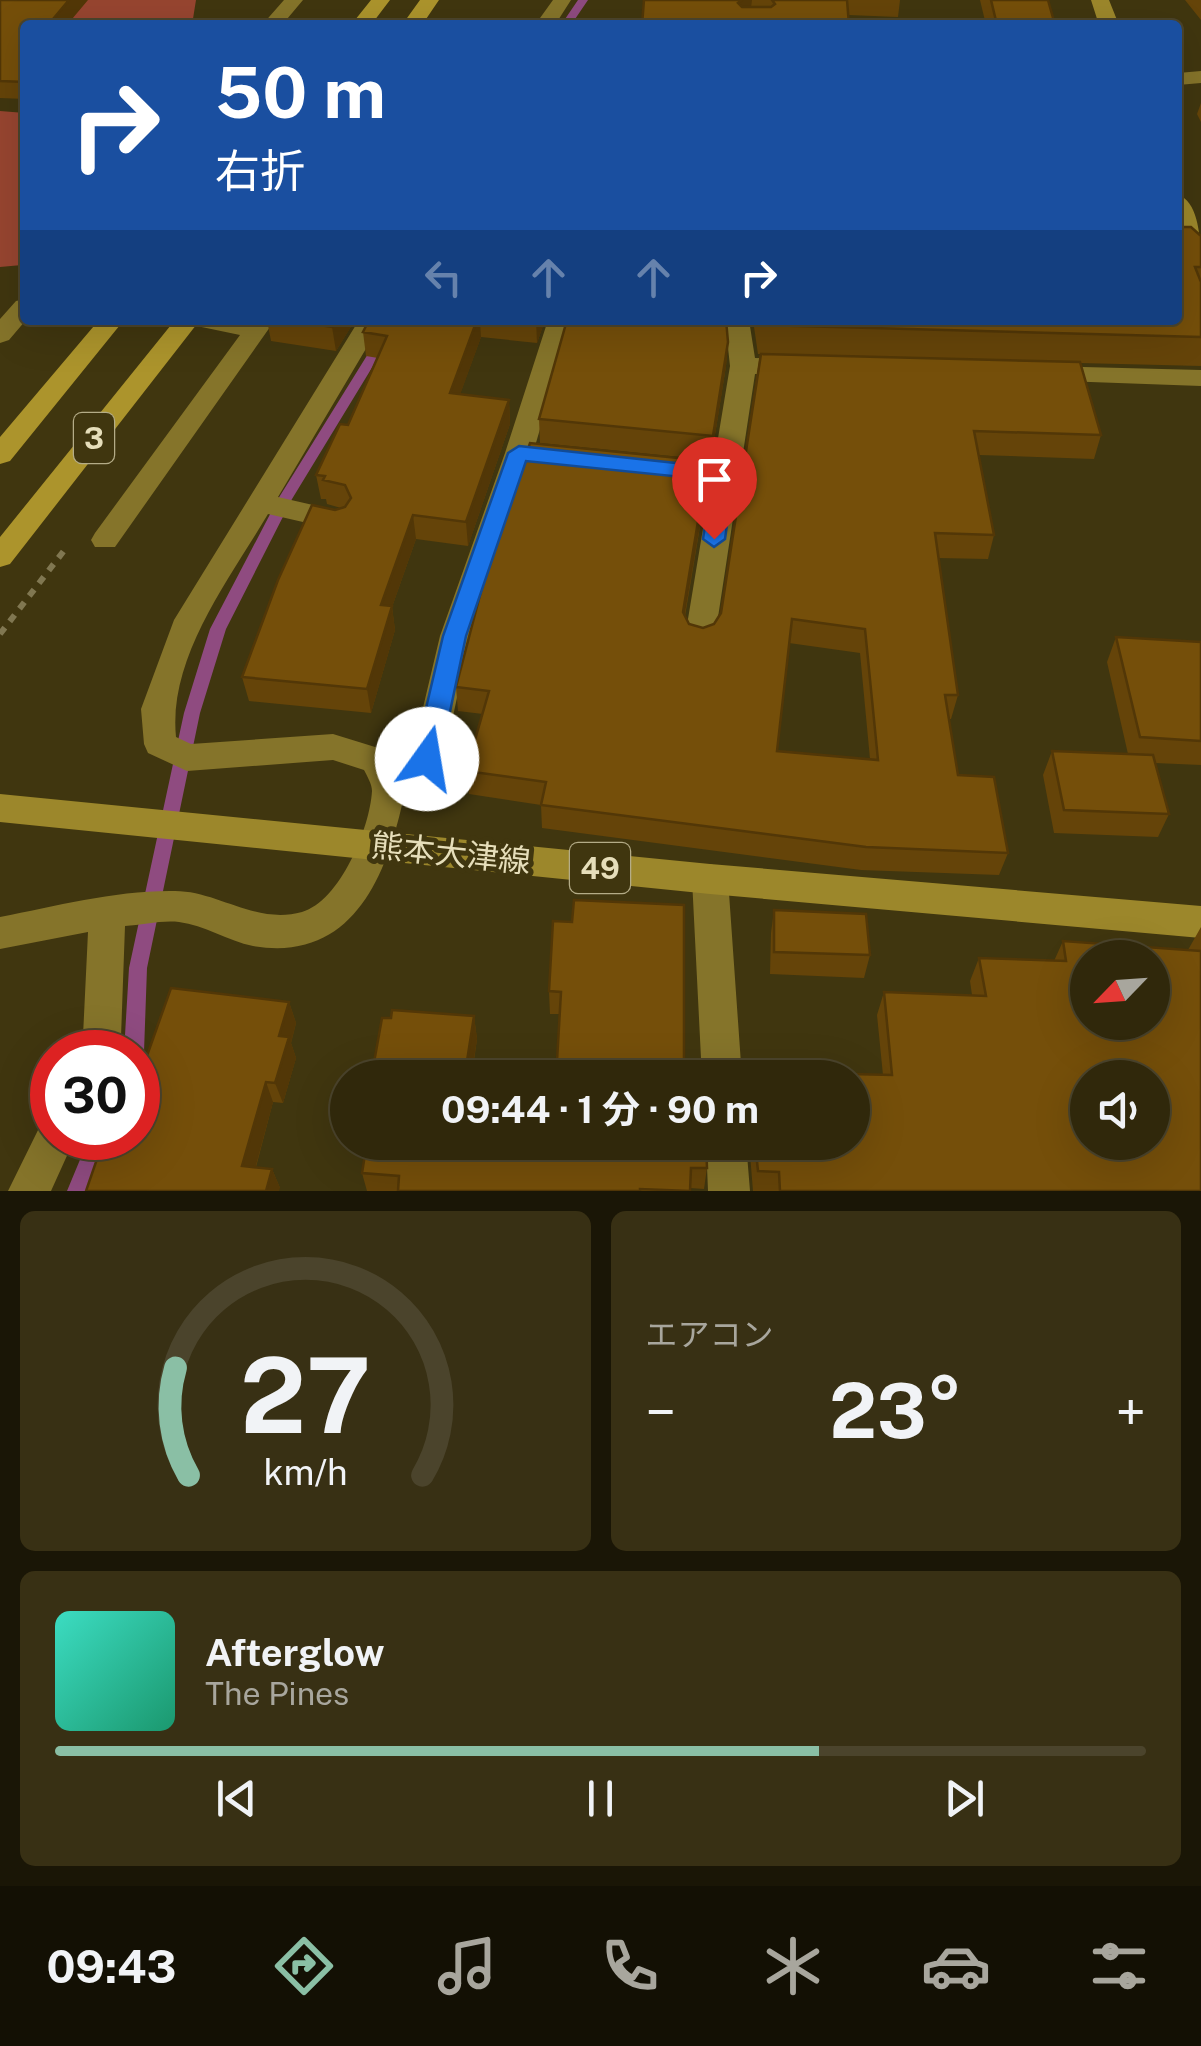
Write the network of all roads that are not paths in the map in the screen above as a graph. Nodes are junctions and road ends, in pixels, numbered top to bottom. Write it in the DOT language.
graph roads {
  1 [pos="294,0"];
  2 [pos="380,0"];
  3 [pos="276,20"];
  4 [pos="365,20"];
  5 [pos="1182,218"];
  6 [pos="1201,262"];
  7 [pos="20,312"];
  8 [pos="108,325"];
  9 [pos="184,325"];
  10 [pos="260,325"];
  11 [pos="369,325"];
  12 [pos="558,325"];
  13 [pos="737,325"];
  14 [pos="0,335"];
  15 [pos="743,366"];
  16 [pos="823,368"];
  17 [pos="1022,373"];
  18 [pos="1201,378"];
  19 [pos="519,453"];
  20 [pos="0,454"];
  21 [pos="556,457"];
  22 [pos="279,507"];
  23 [pos="338,520"];
  24 [pos="105,540"];
  25 [pos="0,556"];
  26 [pos="700,637"];
  27 [pos="389,788"];
  28 [pos="0,808"];
  29 [pos="376,846"];
  30 [pos="710,879"];
  31 [pos="107,912"];
  32 [pos="1201,922"];
  33 [pos="0,933"];
  34 [pos="102,1030"];
  35 [pos="721,1060"];
  36 [pos="45,1160"];
  37 [pos="727,1160"];
  38 [pos="30,1191"];
  39 [pos="729,1191"];
  1 -- 3 [label="street"];
  2 -- 4 [label="highway"];
  5 -- 6 [label="main road"];
  7 -- 14 [label="street"];
  8 -- 20 [label="highway, 3"];
  9 -- 25 [label="highway, 3"];
  10 -- 24 [label="street"];
  11 -- 22 [label="street"];
  12 -- 19 [label="street"];
  13 -- 15 [label="street"];
  15 -- 16 [label="street"];
  15 -- 26 [label="street"];
  17 -- 18 [label="street"];
  19 -- 21 [label="street"];
  19 -- 27 [label="street"];
  22 -- 23 [label="street"];
  22 -- 27 [label="street"];
  27 -- 29 [label="street"];
  28 -- 29 [label="main road, 熊本大津線 / 49"];
  29 -- 30 [label="main road, 熊本大津線 / 49"];
  29 -- 31 [label="street"];
  30 -- 32 [label="main road, 熊本大津線 / 49"];
  30 -- 35 [label="street"];
  31 -- 33 [label="street"];
  31 -- 34 [label="street"];
  36 -- 38 [label="street"];
  37 -- 39 [label="street"];
}
